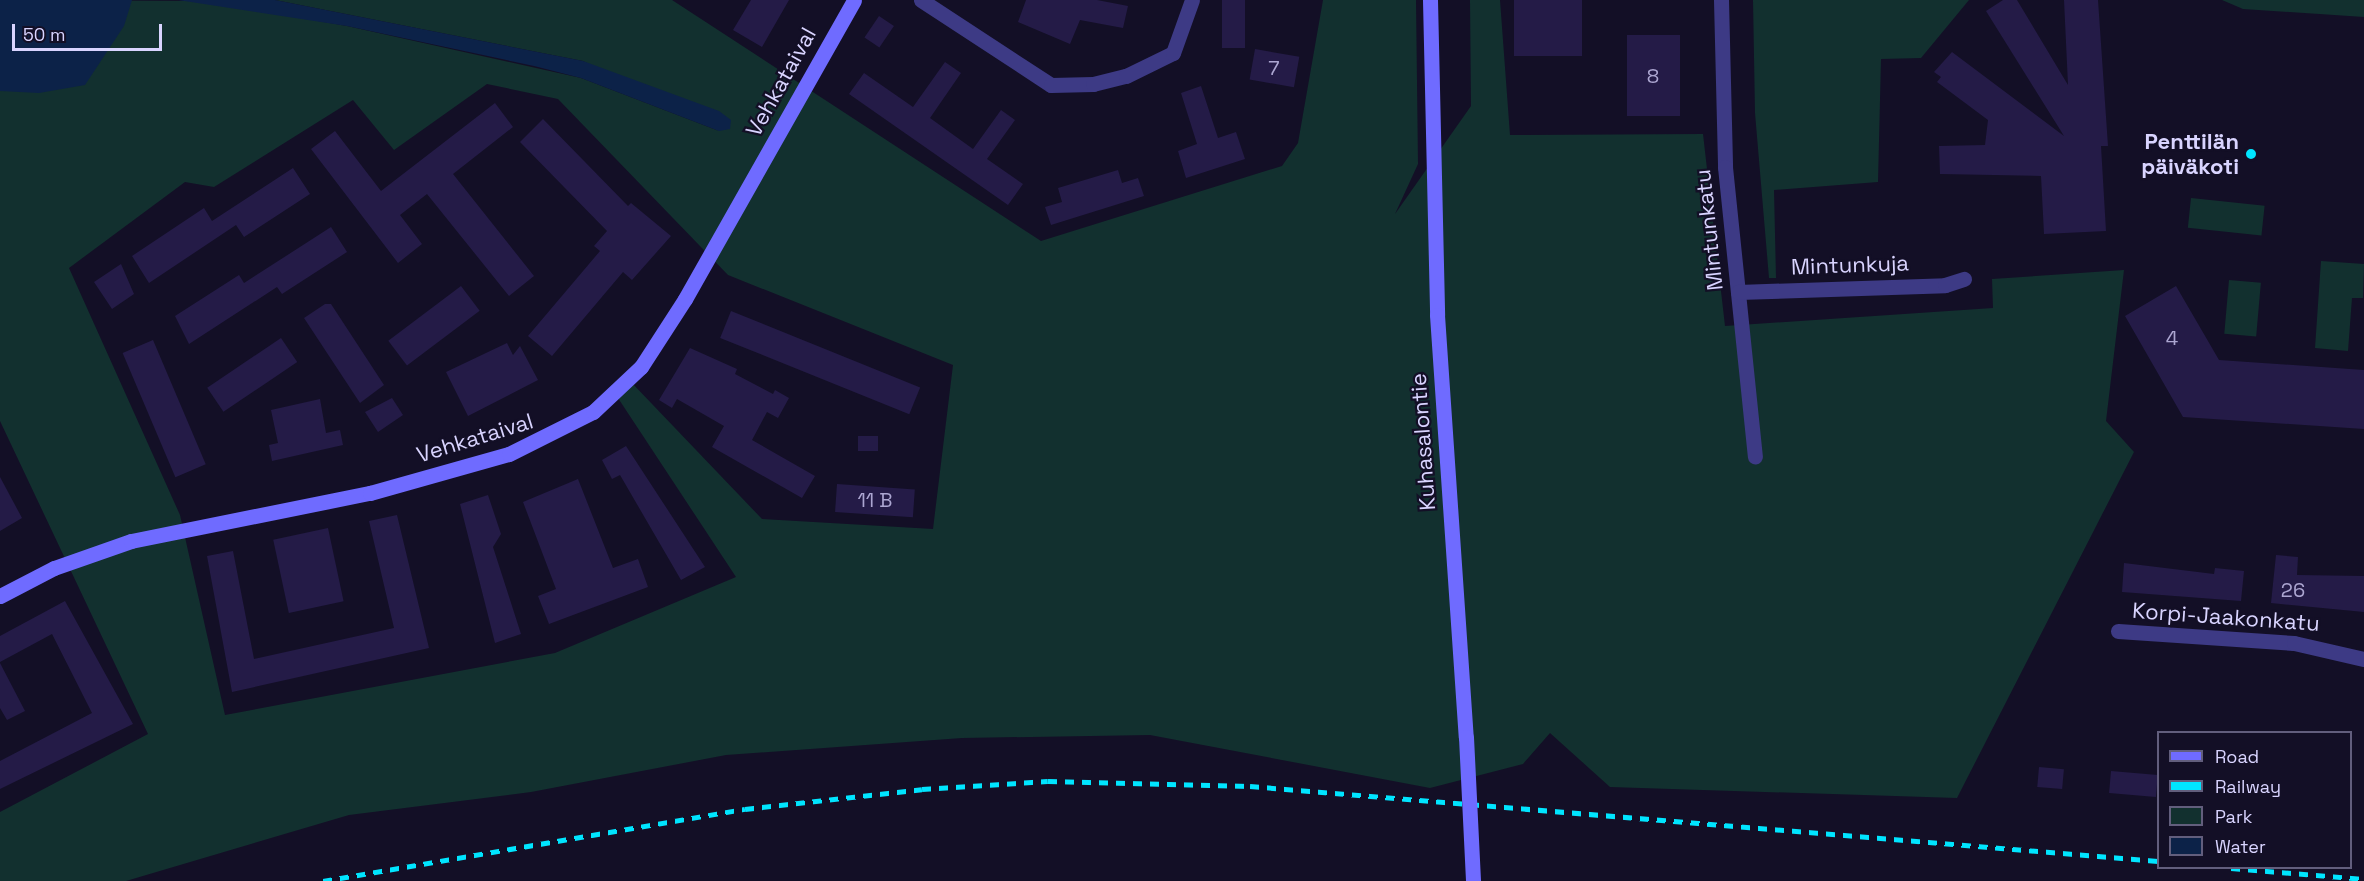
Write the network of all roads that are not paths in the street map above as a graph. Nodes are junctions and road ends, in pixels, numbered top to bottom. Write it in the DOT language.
graph roads {
  1 [pos="854,0"];
  2 [pos="921,0"];
  3 [pos="1192,0"];
  4 [pos="1430,0"];
  5 [pos="1721,0"];
  6 [pos="1964,279"];
  7 [pos="1738,291"];
  8 [pos="1755,456"];
  9 [pos="0,596"];
  10 [pos="2118,632"];
  11 [pos="2364,659"];
  12 [pos="1473,881"];
  1 -- 9 [label="street, Vehkataival"];
  2 -- 3 [label="street"];
  4 -- 12 [label="street, Kuhasalontie, bridge"];
  5 -- 7 [label="street, Mintunkatu"];
  6 -- 7 [label="street, Mintunkuja"];
  7 -- 8 [label="street, Mintunkatu"];
  10 -- 11 [label="street, Korpi-Jaakonkatu"];
}
